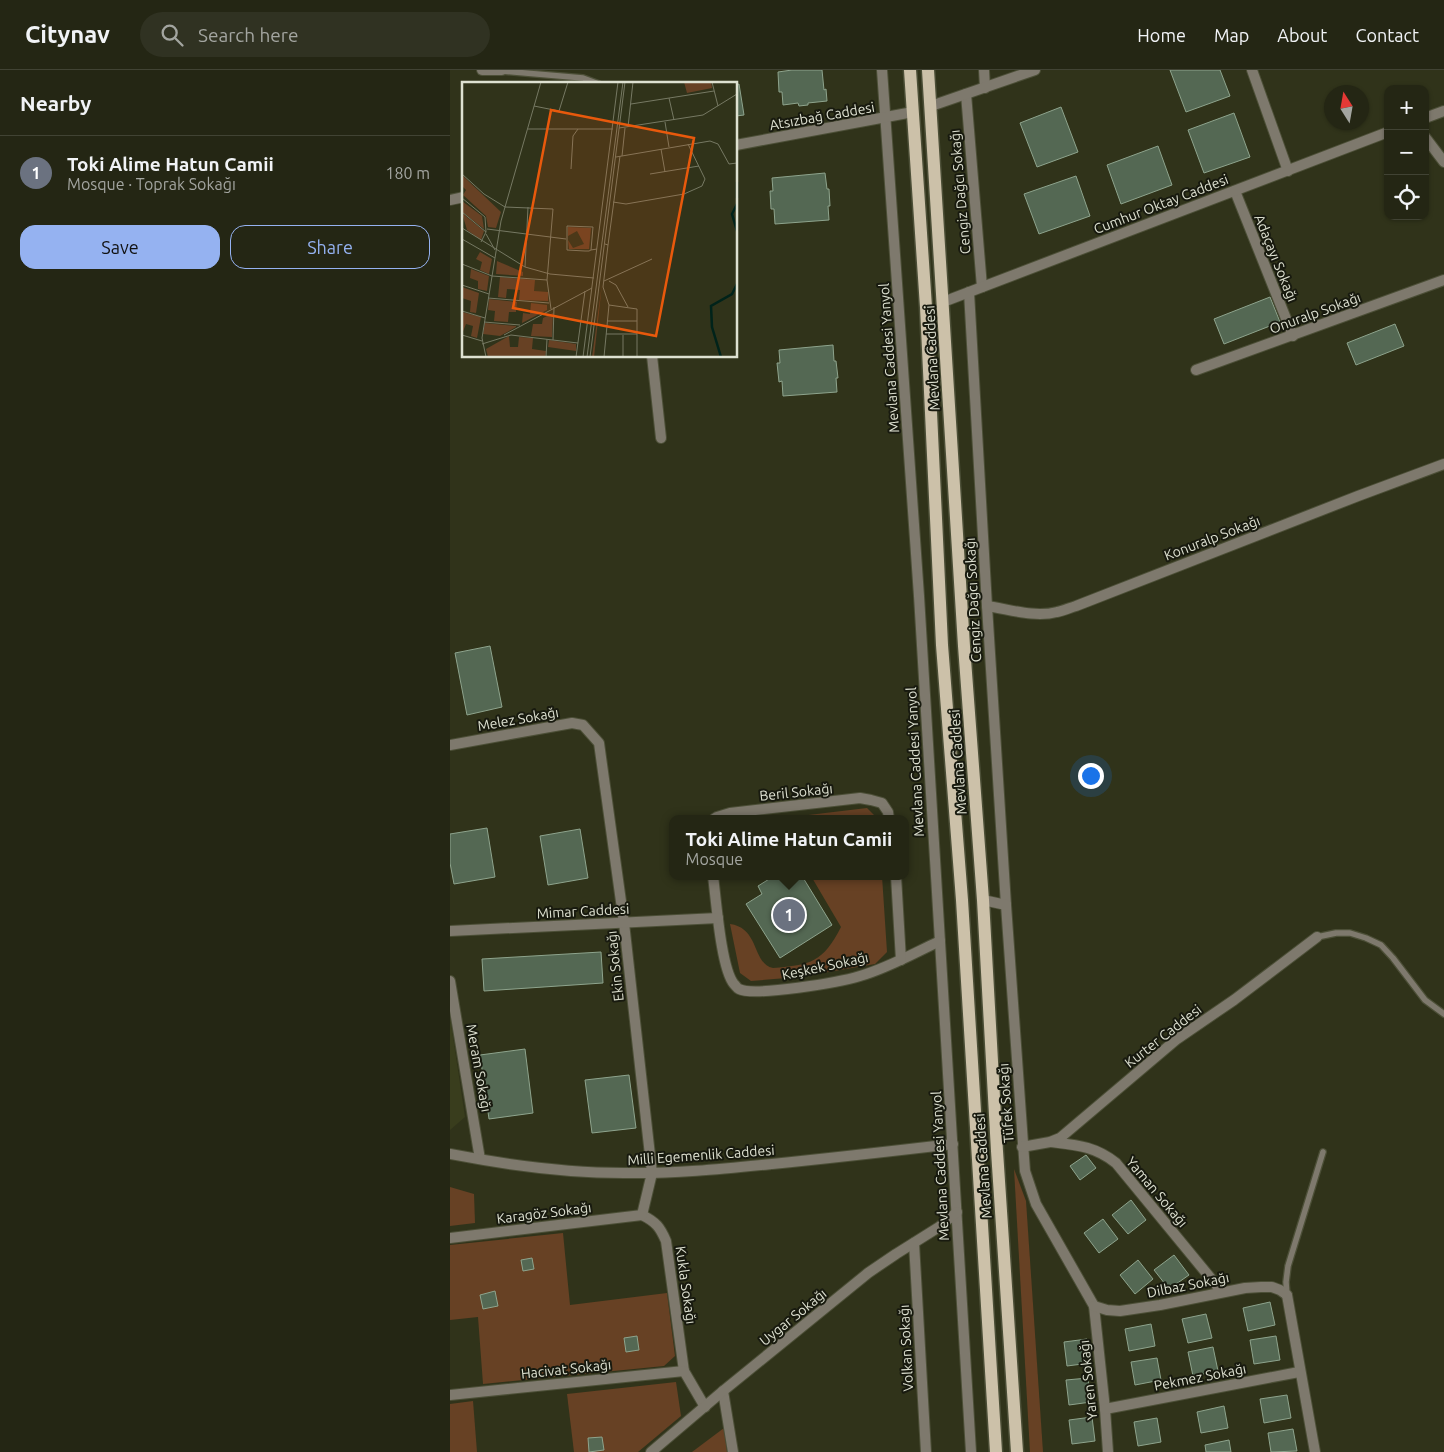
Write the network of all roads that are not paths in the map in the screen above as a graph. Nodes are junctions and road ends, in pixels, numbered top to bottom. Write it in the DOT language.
graph roads {
  1 [pos="482,70"];
  2 [pos="502,70"];
  3 [pos="882,70"];
  4 [pos="910,70"];
  5 [pos="928,70"];
  6 [pos="984,70"];
  7 [pos="1035,70"];
  8 [pos="1252,70"];
  9 [pos="594,82"];
  10 [pos="985,88"];
  11 [pos="966,94"];
  12 [pos="931,106"];
  13 [pos="1444,111"];
  14 [pos="913,112"];
  15 [pos="1429,117"];
  16 [pos="886,118"];
  17 [pos="1384,134"];
  18 [pos="1429,142"];
  19 [pos="738,145"];
  20 [pos="1444,162"];
  21 [pos="1288,171"];
  22 [pos="1234,191"];
  23 [pos="1444,280"];
  24 [pos="982,287"];
  25 [pos="969,292"];
  26 [pos="943,302"];
  27 [pos="1293,336"];
  28 [pos="652,358"];
  29 [pos="1196,370"];
  30 [pos="661,438"];
  31 [pos="1444,464"];
  32 [pos="987,606"];
  33 [pos="590,731"];
  34 [pos="450,745"];
  35 [pos="724,815"];
  36 [pos="888,815"];
  37 [pos="713,880"];
  38 [pos="896,880"];
  39 [pos="983,900"];
  40 [pos="1006,905"];
  41 [pos="718,918"];
  42 [pos="624,922"];
  43 [pos="450,931"];
  44 [pos="1317,937"];
  45 [pos="940,941"];
  46 [pos="901,960"];
  47 [pos="450,981"];
  48 [pos="1444,1014"];
  49 [pos="1050,1142"];
  50 [pos="953,1144"];
  51 [pos="1022,1147"];
  52 [pos="1323,1152"];
  53 [pos="450,1154"];
  54 [pos="480,1159"];
  55 [pos="652,1173"];
  56 [pos="957,1212"];
  57 [pos="642,1215"];
  58 [pos="450,1238"];
  59 [pos="914,1242"];
  60 [pos="1222,1292"];
  61 [pos="1287,1295"];
  62 [pos="1094,1306"];
  63 [pos="684,1371"];
  64 [pos="1300,1372"];
  65 [pos="723,1391"];
  66 [pos="450,1394"];
  67 [pos="705,1407"];
  68 [pos="1105,1409"];
  69 [pos="651,1452"];
  70 [pos="733,1452"];
  71 [pos="926,1452"];
  72 [pos="971,1452"];
  73 [pos="996,1452"];
  74 [pos="1017,1452"];
  75 [pos="1108,1452"];
  76 [pos="1315,1452"];
  1 -- 2 [label="street"];
  2 -- 9 [label="lane"];
  3 -- 16 [label="street, Mevlana Caddesi Yanyol"];
  4 -- 14 [label="main road, Mevlana Caddesi"];
  5 -- 12 [label="main road, Mevlana Caddesi"];
  6 -- 10 [label="street"];
  7 -- 10 [label="street"];
  8 -- 21 [label="street"];
  10 -- 11 [label="street"];
  11 -- 12 [label="street"];
  11 -- 24 [label="street, Cengiz Dağcı Sokağı"];
  12 -- 26 [label="main road, Mevlana Caddesi"];
  13 -- 15 [label="street"];
  14 -- 16 [label="street, Atsızbağ Caddesi"];
  14 -- 73 [label="main road, Mevlana Caddesi"];
  16 -- 19 [label="street, Atsızbağ Caddesi"];
  16 -- 45 [label="street, Mevlana Caddesi Yanyol"];
  17 -- 21 [label="street, Cumhur Oktay Caddesi"];
  18 -- 20 [label="street"];
  21 -- 22 [label="street, Cumhur Oktay Caddesi"];
  22 -- 24 [label="street, Cumhur Oktay Caddesi"];
  22 -- 27 [label="street, Adaçayı Sokağı"];
  23 -- 27 [label="street, Onuralp Sokağı"];
  24 -- 25 [label="street, Cumhur Oktay Caddesi"];
  25 -- 26 [label="street, Cumhur Oktay Caddesi"];
  25 -- 32 [label="street, Cengiz Dağcı Sokağı"];
  26 -- 39 [label="main road, Mevlana Caddesi"];
  27 -- 29 [label="street, Onuralp Sokağı"];
  28 -- 30 [label="street"];
  31 -- 32 [label="street, Konuralp Sokağı"];
  32 -- 40 [label="street, Cengiz Dağcı Sokağı"];
  33 -- 34 [label="street, Melez Sokağı"];
  33 -- 42 [label="street, Ekin Sokağı"];
  35 -- 36 [label="street, Beril Sokağı"];
  37 -- 41 [label="street"];
  38 -- 46 [label="street"];
  39 -- 40 [label="street"];
  39 -- 74 [label="main road, Mevlana Caddesi"];
  40 -- 51 [label="street, Tüfek Sokağı"];
  41 -- 42 [label="street, Mimar Caddesi"];
  41 -- 46 [label="street, Keşkek Sokağı"];
  42 -- 43 [label="street, Mimar Caddesi"];
  42 -- 55 [label="street, Ekin Sokağı"];
  44 -- 48 [label="lane"];
  44 -- 49 [label="street, Kurter Caddesi"];
  45 -- 46 [label="street, Keşkek Sokağı"];
  45 -- 50 [label="street, Mevlana Caddesi Yanyol"];
  47 -- 54 [label="street, Meram Sokağı"];
  49 -- 51 [label="street, Kurter Caddesi"];
  49 -- 60 [label="street, Yaman Sokağı"];
  50 -- 55 [label="street, Milli Egemenlik Caddesi"];
  50 -- 56 [label="street, Mevlana Caddesi Yanyol"];
  51 -- 62 [label="street, Tüfek Sokağı"];
  52 -- 61 [label="lane"];
  53 -- 54 [label="street, Milli Egemenlik Caddesi"];
  54 -- 55 [label="street, Milli Egemenlik Caddesi"];
  55 -- 57 [label="street"];
  56 -- 59 [label="street, Uygar Sokağı"];
  56 -- 72 [label="street, Mevlana Caddesi Yanyol"];
  57 -- 58 [label="street, Karagöz Sokağı"];
  57 -- 63 [label="street, Kukla Sokağı"];
  59 -- 65 [label="street, Uygar Sokağı"];
  59 -- 71 [label="street, Volkan Sokağı"];
  60 -- 61 [label="street, Dilbaz Sokağı"];
  60 -- 62 [label="street, Dilbaz Sokağı"];
  61 -- 64 [label="street"];
  62 -- 68 [label="street, Yaren Sokağı"];
  63 -- 66 [label="street, Hacivat Sokağı"];
  63 -- 67 [label="street, Kukla Sokağı"];
  64 -- 68 [label="street, Pekmez Sokağı"];
  64 -- 76 [label="street"];
  65 -- 67 [label="street, Uygar Sokağı"];
  65 -- 70 [label="street"];
  67 -- 69 [label="street, Uygar Sokağı"];
  68 -- 75 [label="street, Yaren Sokağı"];
}
